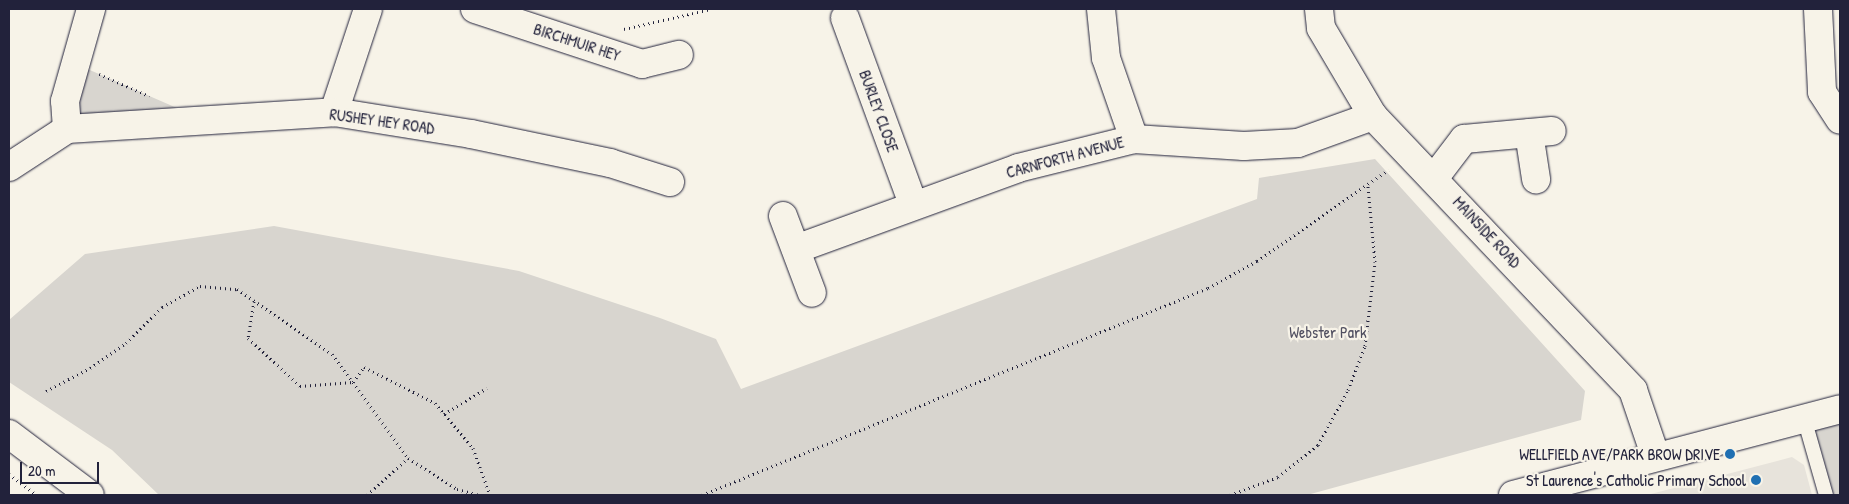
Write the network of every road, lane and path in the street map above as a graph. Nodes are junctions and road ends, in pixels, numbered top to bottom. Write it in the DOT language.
graph roads {
  1 [pos="91,9"];
  2 [pos="368,9"];
  3 [pos="475,9"];
  4 [pos="711,9"];
  5 [pos="1101,9"];
  6 [pos="1319,9"];
  7 [pos="1818,9"];
  8 [pos="845,18"];
  9 [pos="620,30"];
  10 [pos="679,55"];
  11 [pos="76,64"];
  12 [pos="156,99"];
  13 [pos="334,112"];
  14 [pos="1373,116"];
  15 [pos="1840,120"];
  16 [pos="67,129"];
  17 [pos="1134,139"];
  18 [pos="1410,152"];
  19 [pos="9,167"];
  20 [pos="1435,177"];
  21 [pos="1536,179"];
  22 [pos="670,182"];
  23 [pos="1368,186"];
  24 [pos="913,204"];
  25 [pos="783,216"];
  26 [pos="796,249"];
  27 [pos="812,293"];
  28 [pos="254,301"];
  29 [pos="353,382"];
  30 [pos="487,388"];
  31 [pos="46,391"];
  32 [pos="1840,409"];
  33 [pos="444,414"];
  34 [pos="1804,418"];
  35 [pos="9,434"];
  36 [pos="1655,455"];
  37 [pos="408,458"];
  38 [pos="9,474"];
  39 [pos="712,491"];
  40 [pos="38,495"];
  41 [pos="90,495"];
  42 [pos="367,495"];
  43 [pos="479,495"];
  44 [pos="490,495"];
  45 [pos="702,495"];
  46 [pos="710,495"];
  47 [pos="1230,495"];
  48 [pos="1513,495"];
  49 [pos="1826,495"];
  1 -- 11 [label="street"];
  2 -- 13 [label="street"];
  3 -- 10 [label="street, BIRCHMUIR HEY"];
  4 -- 9 [label="path"];
  5 -- 17 [label="street"];
  6 -- 14 [label="street, MAINSIDE ROAD"];
  7 -- 15 [label="street"];
  8 -- 24 [label="street, BURLEY CLOSE"];
  11 -- 12 [label="path"];
  11 -- 16 [label="street"];
  13 -- 16 [label="street, RUSHEY HEY ROAD"];
  13 -- 22 [label="street, RUSHEY HEY ROAD"];
  14 -- 17 [label="street, CARNFORTH AVENUE"];
  14 -- 18 [label="street, MAINSIDE ROAD"];
  16 -- 19 [label="street, RUSHEY HEY ROAD"];
  17 -- 24 [label="street, CARNFORTH AVENUE"];
  18 -- 20 [label="street, MAINSIDE ROAD"];
  18 -- 23 [label="path"];
  20 -- 21 [label="street"];
  20 -- 36 [label="street, MAINSIDE ROAD"];
  23 -- 39 [label="path"];
  23 -- 47 [label="path"];
  24 -- 26 [label="street, CARNFORTH AVENUE"];
  25 -- 26 [label="street"];
  26 -- 27 [label="street"];
  28 -- 29 [label="path"];
  28 -- 29 [label="path"];
  28 -- 31 [label="path"];
  29 -- 33 [label="path"];
  29 -- 37 [label="path"];
  30 -- 33 [label="path"];
  32 -- 34 [label="street"];
  33 -- 44 [label="path"];
  34 -- 36 [label="street"];
  34 -- 49 [label="lane"];
  35 -- 41 [label="street"];
  36 -- 48 [label="street"];
  37 -- 42 [label="path"];
  37 -- 43 [label="path"];
  38 -- 40 [label="path"];
  39 -- 45 [label="path"];
  39 -- 46 [label="path"];
}
